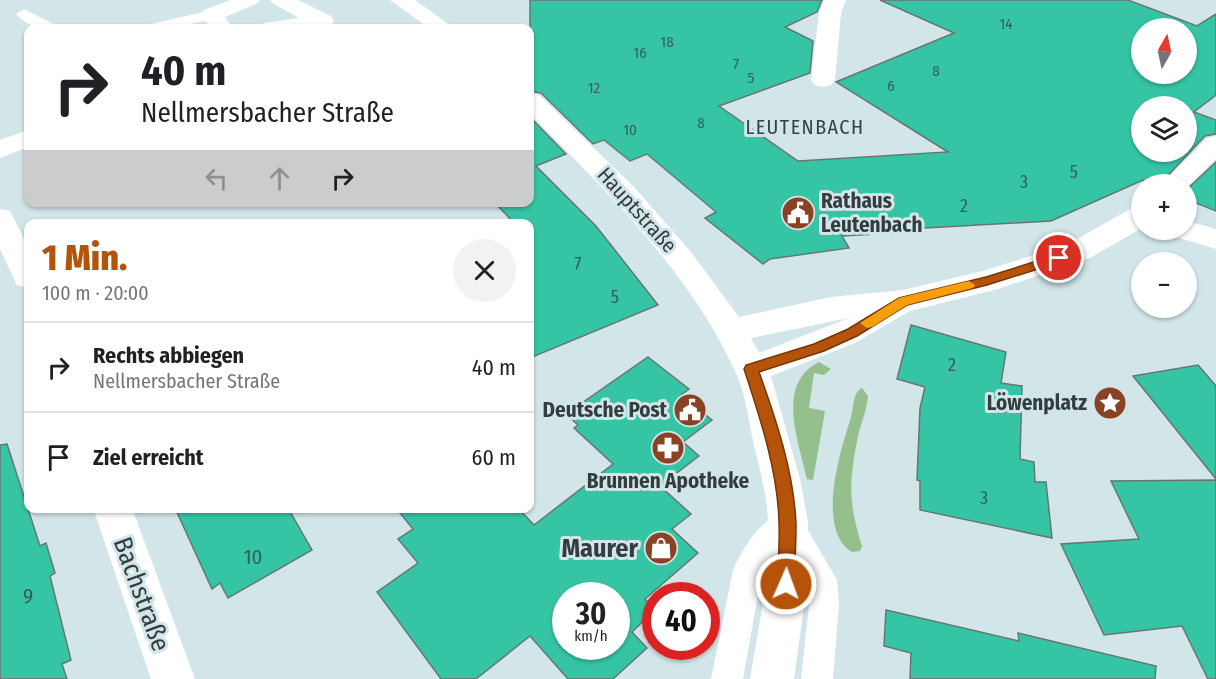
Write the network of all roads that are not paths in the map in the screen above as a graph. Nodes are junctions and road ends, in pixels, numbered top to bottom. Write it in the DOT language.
graph roads {
  1 [pos="249,0"];
  2 [pos="281,0"];
  3 [pos="401,0"];
  4 [pos="833,7"];
  5 [pos="24,14"];
  6 [pos="217,22"];
  7 [pos="41,24"];
  8 [pos="196,24"];
  9 [pos="323,24"];
  10 [pos="437,24"];
  11 [pos="823,80"];
  12 [pos="534,104"];
  13 [pos="24,140"];
  14 [pos="1216,144"];
  15 [pos="0,150"];
  16 [pos="1185,174"];
  17 [pos="0,218"];
  18 [pos="1131,221"];
  19 [pos="1197,233"];
  20 [pos="1216,239"];
  21 [pos="24,269"];
  22 [pos="903,301"];
  23 [pos="731,331"];
  24 [pos="751,369"];
  25 [pos="114,513"];
  26 [pos="788,522"];
  27 [pos="173,679"];
  28 [pos="727,679"];
  29 [pos="772,679"];
  30 [pos="816,679"];
  1 -- 6 [label="street"];
  2 -- 9 [label="street"];
  3 -- 10 [label="street"];
  4 -- 11 [label="street"];
  5 -- 7 [label="lane"];
  6 -- 8 [label="lane"];
  12 -- 23 [label="street, Hauptstraße"];
  13 -- 15 [label="street"];
  14 -- 16 [label="street"];
  17 -- 21 [label="street"];
  18 -- 22 [label="street"];
  19 -- 20 [label="street"];
  22 -- 23 [label="street"];
  22 -- 24 [label="street"];
  23 -- 24 [label="street, Hauptstraße"];
  24 -- 26 [label="street, Hauptstraße"];
  25 -- 27 [label="street, Bachstraße"];
  26 -- 28 [label="lane"];
  26 -- 29 [label="street, Hauptstraße"];
  26 -- 30 [label="lane"];
}
